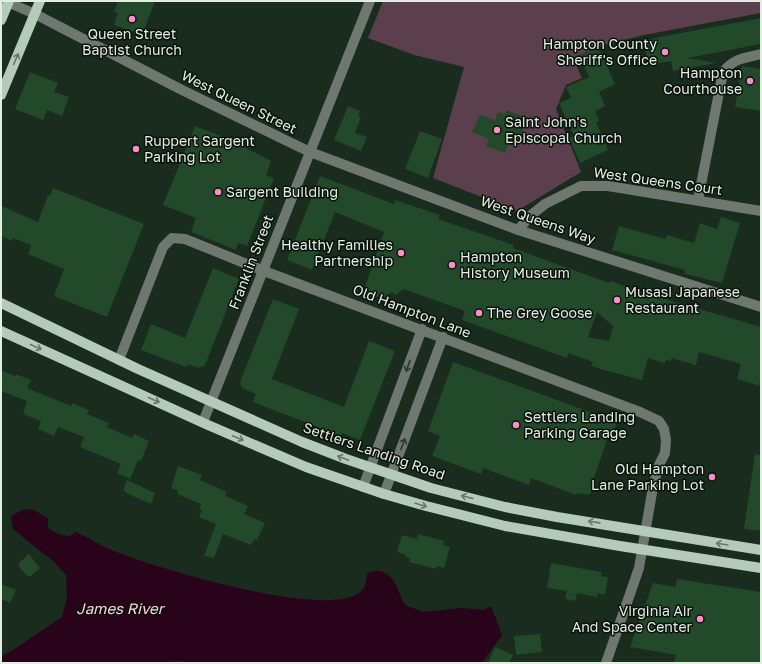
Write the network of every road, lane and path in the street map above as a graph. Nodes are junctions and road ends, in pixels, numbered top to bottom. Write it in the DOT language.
graph roads {
  1 [pos="8,1"];
  2 [pos="40,1"];
  3 [pos="370,1"];
  4 [pos="35,14"];
  5 [pos="1,20"];
  6 [pos="761,54"];
  7 [pos="1,95"];
  8 [pos="310,152"];
  9 [pos="698,200"];
  10 [pos="761,211"];
  11 [pos="518,230"];
  12 [pos="264,271"];
  13 [pos="1,303"];
  14 [pos="761,307"];
  15 [pos="422,330"];
  16 [pos="1,331"];
  17 [pos="442,337"];
  18 [pos="119,360"];
  19 [pos="211,402"];
  20 [pos="203,422"];
  21 [pos="370,468"];
  22 [pos="391,475"];
  23 [pos="363,487"];
  24 [pos="384,494"];
  25 [pos="646,531"];
  26 [pos="643,550"];
  27 [pos="761,550"];
  28 [pos="761,568"];
  29 [pos="606,663"];
  1 -- 4 [label="street, West Queen Street"];
  1 -- 5 [label="main road"];
  2 -- 4 [label="main road"];
  3 -- 8 [label="street, Franklin Street"];
  7 -- 4 [label="main road, one-way"];
  4 -- 8 [label="street, West Queen Street"];
  6 -- 9 [label="street"];
  8 -- 11 [label="street, West Queens Way"];
  8 -- 12 [label="street, Franklin Street"];
  9 -- 10 [label="street, West Queens Court"];
  9 -- 11 [label="street, West Queens Court"];
  11 -- 14 [label="street, West Queens Way"];
  12 -- 15 [label="street, Old Hampton Lane"];
  12 -- 18 [label="street, Old Hampton Lane"];
  12 -- 19 [label="street, Franklin Street"];
  13 -- 18 [label="main road, Settlers Landing Road"];
  15 -- 17 [label="street, Old Hampton Lane"];
  15 -- 21 [label="street, one-way"];
  16 -- 20 [label="main road, one-way"];
  22 -- 17 [label="street, one-way"];
  17 -- 25 [label="street, Old Hampton Lane"];
  18 -- 19 [label="main road, Settlers Landing Road"];
  19 -- 20 [label="street, Franklin Street"];
  21 -- 19 [label="main road, Settlers Landing Road, one-way"];
  20 -- 23 [label="main road, one-way"];
  21 -- 22 [label="main road, Settlers Landing Road"];
  21 -- 23 [label="street"];
  22 -- 24 [label="street"];
  25 -- 22 [label="main road, Settlers Landing Road, one-way"];
  23 -- 24 [label="main road"];
  24 -- 26 [label="main road, one-way"];
  25 -- 26 [label="street, Old Hampton Lane"];
  27 -- 25 [label="main road, Settlers Landing Road, one-way"];
  26 -- 28 [label="main road"];
  26 -- 29 [label="street, Old Hampton Lane"];
}
